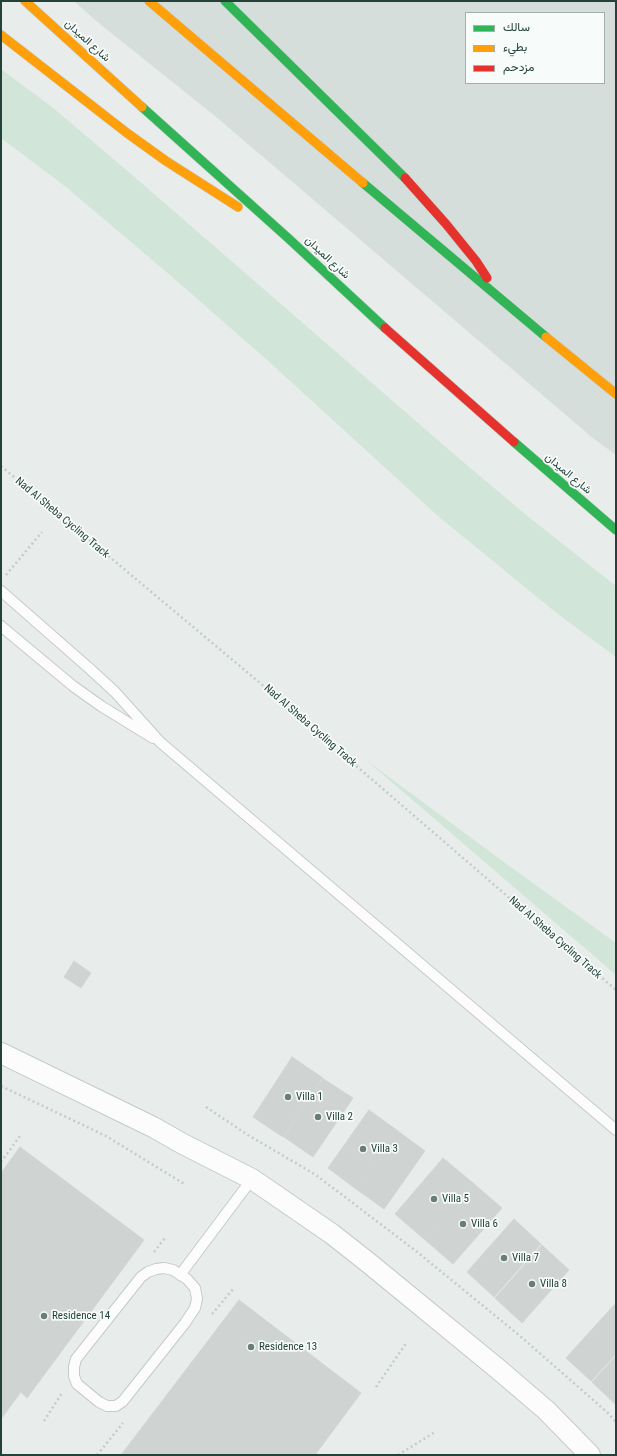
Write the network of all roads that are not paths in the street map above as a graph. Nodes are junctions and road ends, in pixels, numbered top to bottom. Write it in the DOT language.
graph roads {
  1 [pos="25,1"];
  2 [pos="149,1"];
  3 [pos="225,1"];
  4 [pos="1,35"];
  5 [pos="288,238"];
  6 [pos="503,302"];
  7 [pos="616,394"];
  8 [pos="616,530"];
  9 [pos="1,591"];
  10 [pos="1,626"];
  11 [pos="160,742"];
  12 [pos="1,1053"];
  13 [pos="616,1130"];
  14 [pos="252,1179"];
  15 [pos="180,1275"];
  16 [pos="590,1455"];
  1 -- 5 [label="main road, شارع الميدان"];
  2 -- 6 [label="main road"];
  3 -- 6 [label="main road"];
  4 -- 5 [label="main road"];
  5 -- 8 [label="main road, شارع الميدان"];
  6 -- 7 [label="main road"];
  9 -- 11 [label="lane"];
  10 -- 11 [label="lane"];
  11 -- 13 [label="lane"];
  12 -- 14 [label="street"];
  14 -- 15 [label="lane"];
  14 -- 16 [label="street"];
  15 -- 15 [label="lane"];
}
